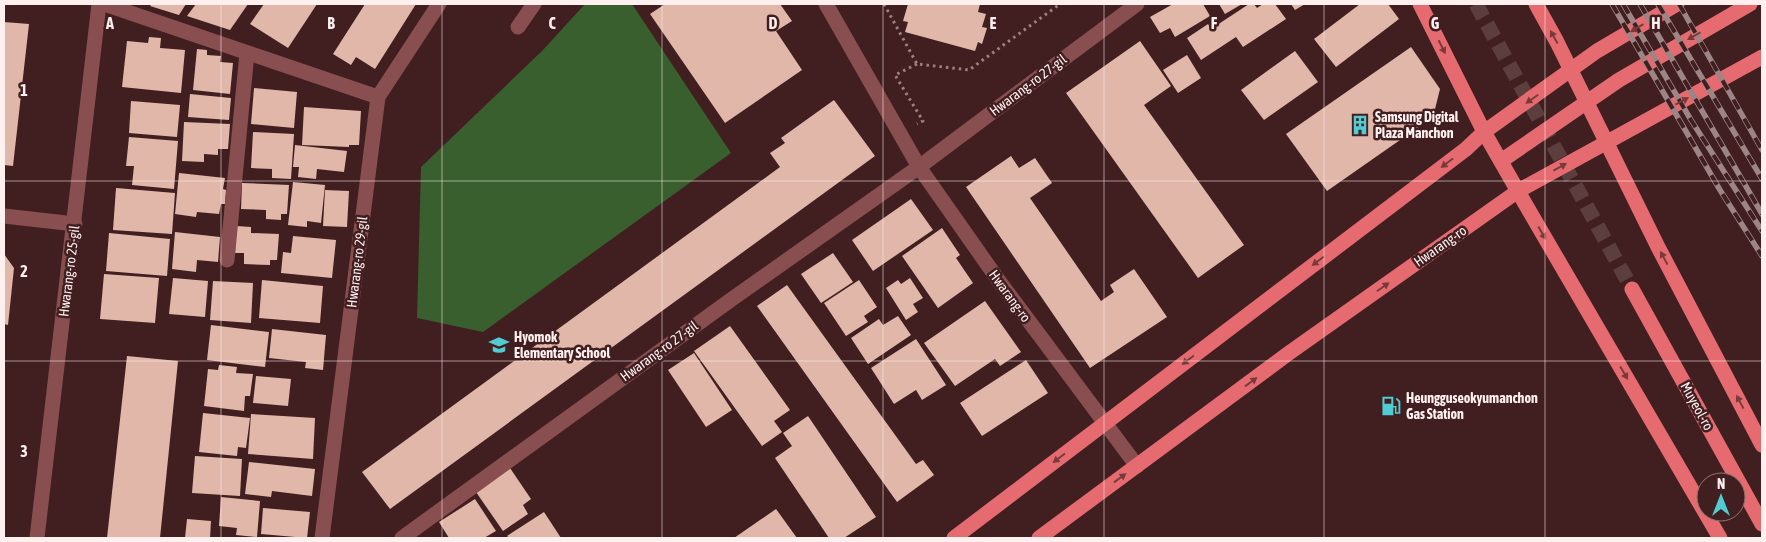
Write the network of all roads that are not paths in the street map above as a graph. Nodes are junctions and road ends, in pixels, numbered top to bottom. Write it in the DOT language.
graph roads {
  1 [pos="99,4"];
  2 [pos="104,4"];
  3 [pos="439,4"];
  4 [pos="534,4"];
  5 [pos="826,4"];
  6 [pos="1137,4"];
  7 [pos="1420,4"];
  8 [pos="1536,4"];
  9 [pos="1677,4"];
  10 [pos="1750,4"];
  11 [pos="518,27"];
  12 [pos="247,53"];
  13 [pos="1762,57"];
  14 [pos="1571,70"];
  15 [pos="378,97"];
  16 [pos="1587,103"];
  17 [pos="1484,132"];
  18 [pos="1606,141"];
  19 [pos="1501,161"];
  20 [pos="919,167"];
  21 [pos="1518,191"];
  22 [pos="4,216"];
  23 [pos="75,224"];
  24 [pos="227,260"];
  25 [pos="1632,289"];
  26 [pos="1104,423"];
  27 [pos="1762,445"];
  28 [pos="1136,466"];
  29 [pos="1762,524"];
  30 [pos="37,538"];
  31 [pos="322,538"];
  32 [pos="402,538"];
  33 [pos="954,538"];
  34 [pos="1039,538"];
  35 [pos="1720,538"];
  1 -- 23 [label="street, Hwarang-ro 25-gil"];
  2 -- 12 [label="street"];
  3 -- 15 [label="street, Hwarang-ro 29-gil"];
  4 -- 11 [label="street"];
  5 -- 20 [label="street"];
  6 -- 20 [label="street, Hwarang-ro 27-gil"];
  7 -- 17 [label="main road, one-way"];
  14 -- 8 [label="main road, one-way"];
  9 -- 14 [label="main road, one-way"];
  10 -- 16 [label="main road, one-way"];
  12 -- 15 [label="street"];
  12 -- 24 [label="street"];
  18 -- 13 [label="main road, Hwarang-ro, one-way"];
  14 -- 16 [label="main road"];
  14 -- 17 [label="main road, one-way"];
  15 -- 31 [label="street, Hwarang-ro 29-gil"];
  16 -- 18 [label="main road"];
  16 -- 19 [label="main road"];
  17 -- 19 [label="main road"];
  17 -- 26 [label="main road, one-way"];
  21 -- 18 [label="main road, Hwarang-ro, one-way"];
  27 -- 18 [label="main road, one-way"];
  19 -- 21 [label="main road"];
  20 -- 26 [label="street, Hwarang-ro"];
  20 -- 32 [label="street, Hwarang-ro 27-gil"];
  28 -- 21 [label="main road, Hwarang-ro, one-way"];
  21 -- 35 [label="main road, one-way"];
  22 -- 23 [label="street"];
  23 -- 30 [label="street, Hwarang-ro 25-gil"];
  25 -- 29 [label="main road, Muyeol-ro"];
  26 -- 28 [label="street, Hwarang-ro"];
  26 -- 33 [label="main road, one-way"];
  34 -- 28 [label="main road, Hwarang-ro, one-way"];
}
